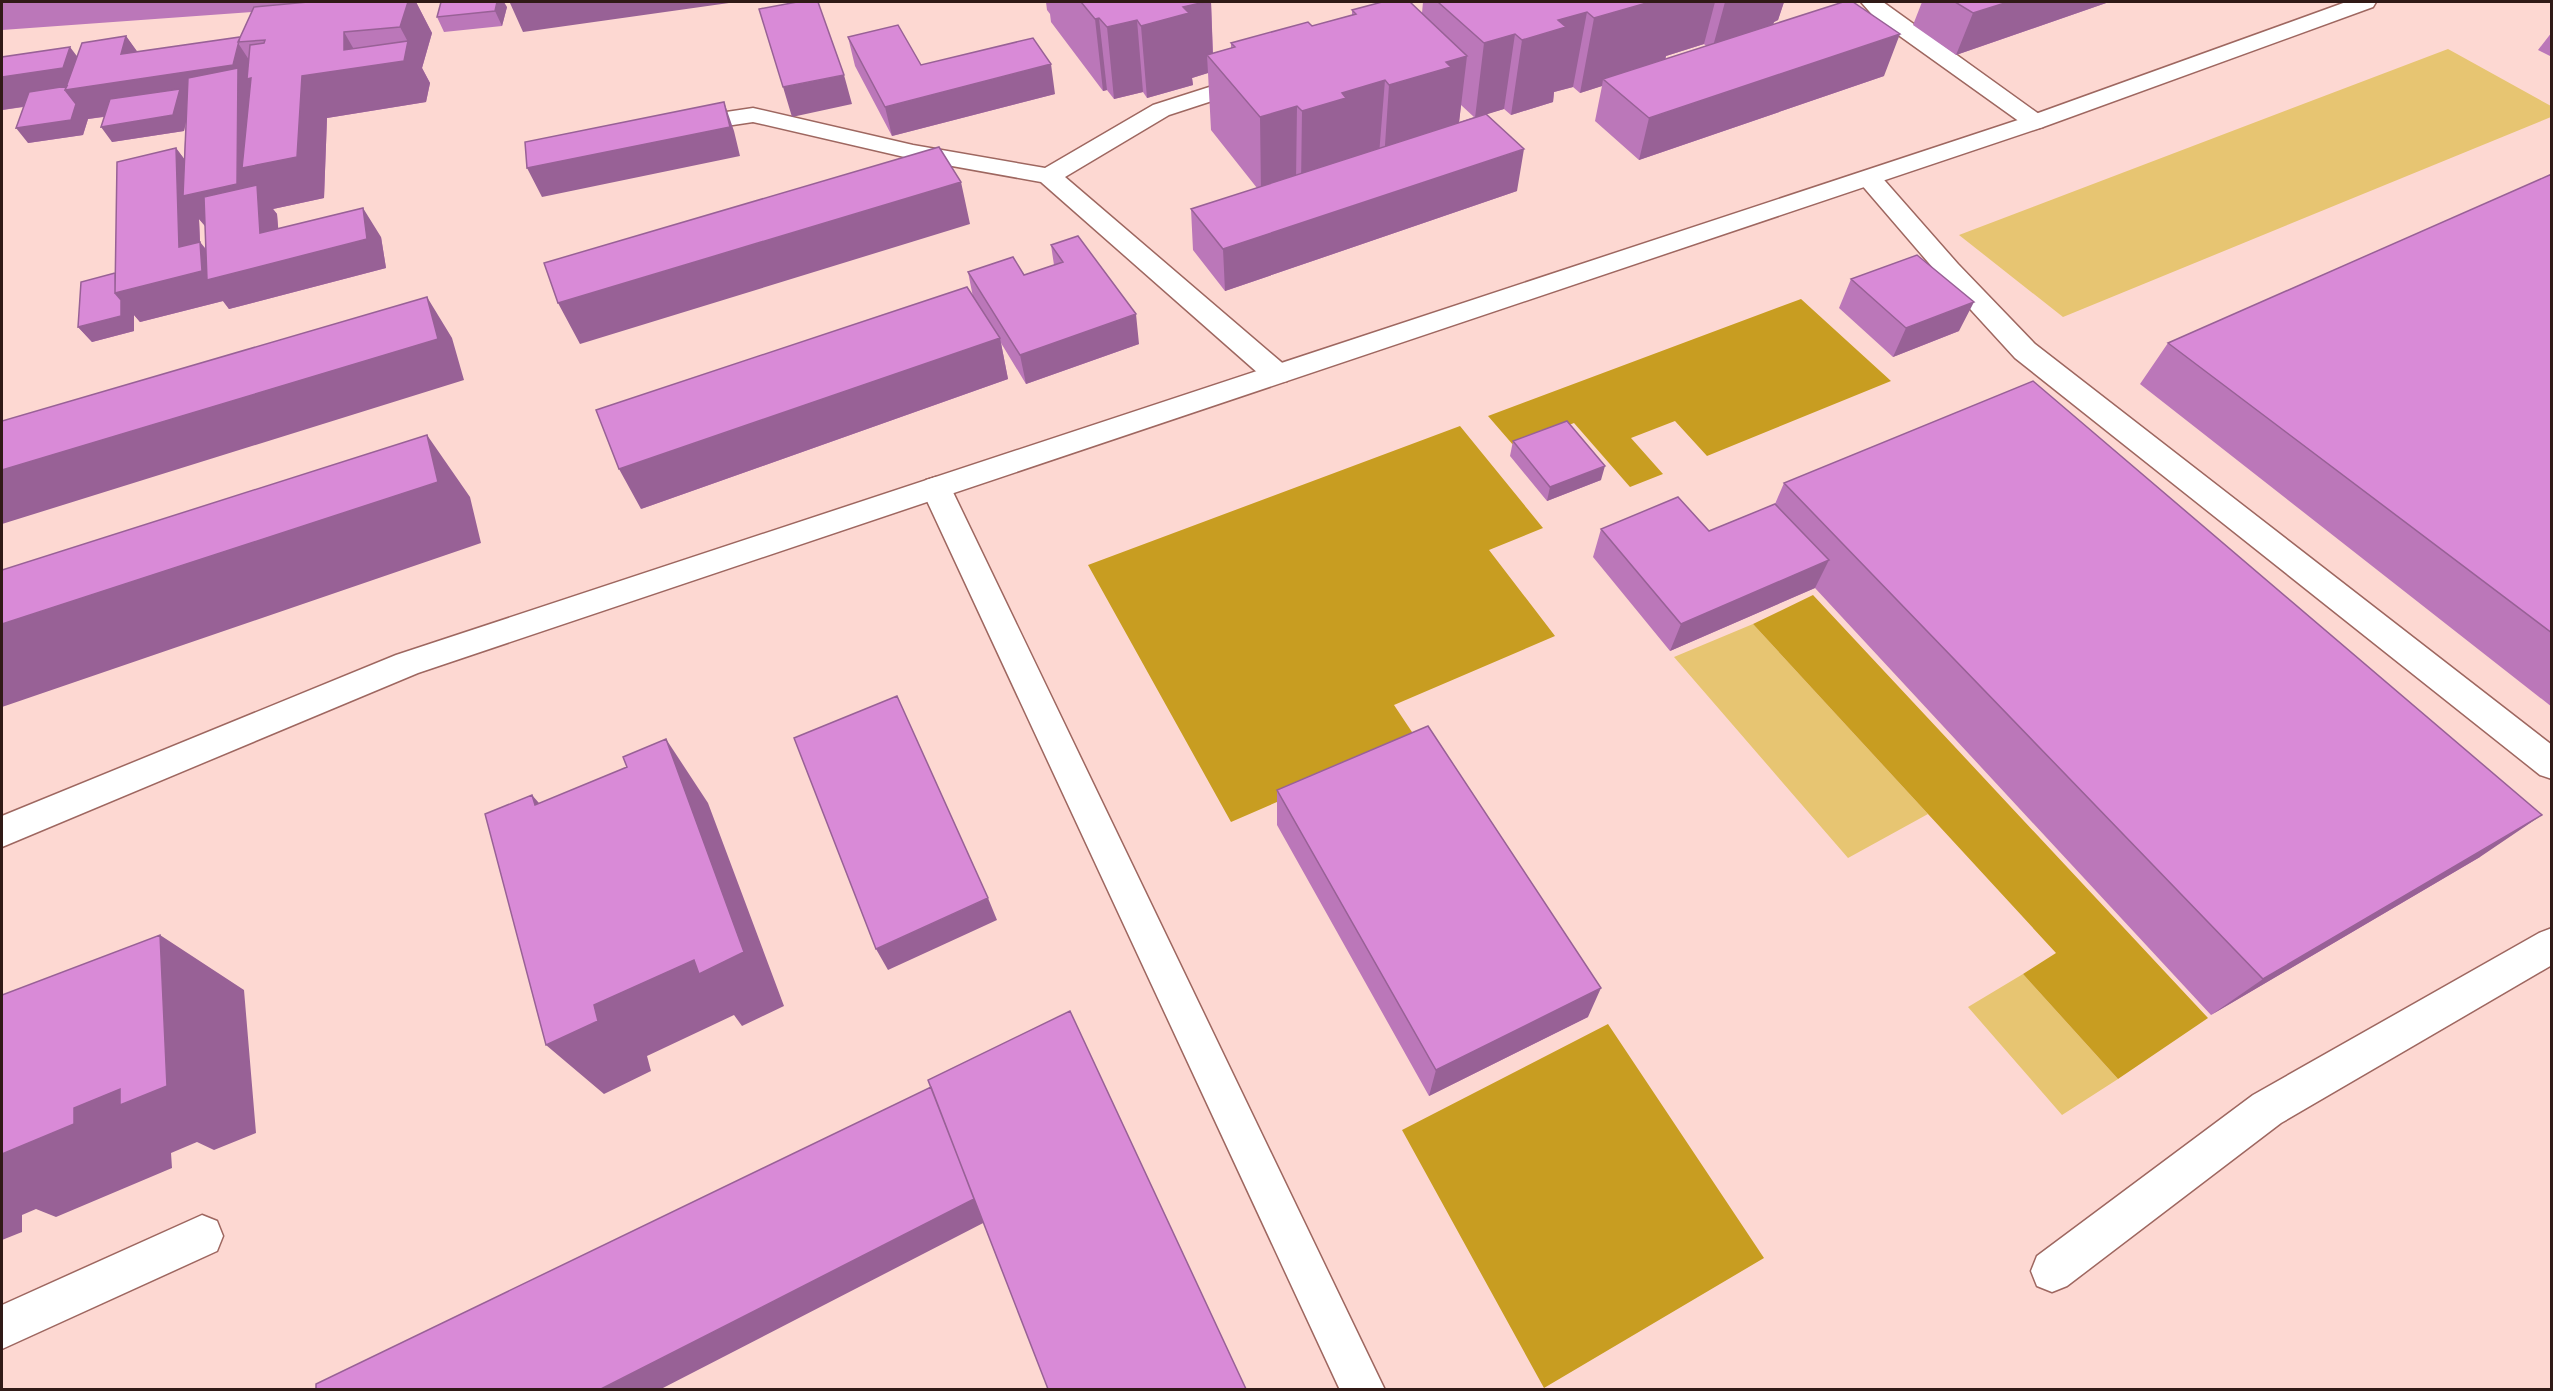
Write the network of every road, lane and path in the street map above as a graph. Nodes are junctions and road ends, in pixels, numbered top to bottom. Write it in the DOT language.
graph roads {
  1 [pos="1871,2"];
  2 [pos="2365,2"];
  3 [pos="1273,74"];
  4 [pos="2035,122"];
  5 [pos="662,129"];
  6 [pos="1049,176"];
  7 [pos="1869,178"];
  8 [pos="1277,374"];
  9 [pos="936,488"];
  10 [pos="2552,765"];
  11 [pos="2,832"];
  12 [pos="2552,945"];
  13 [pos="202,1236"];
  14 [pos="2052,1271"];
  15 [pos="2,1328"];
  16 [pos="1363,1389"];
  1 -- 4 [label="main road"];
  2 -- 4 [label="main road"];
  3 -- 6 [label="main road"];
  4 -- 7 [label="main road"];
  5 -- 6 [label="main road"];
  6 -- 8 [label="main road"];
  7 -- 8 [label="main road"];
  7 -- 10 [label="main road"];
  8 -- 9 [label="main road"];
  9 -- 11 [label="main road"];
  9 -- 16 [label="main road"];
  12 -- 14 [label="main road"];
  13 -- 15 [label="main road"];
}
